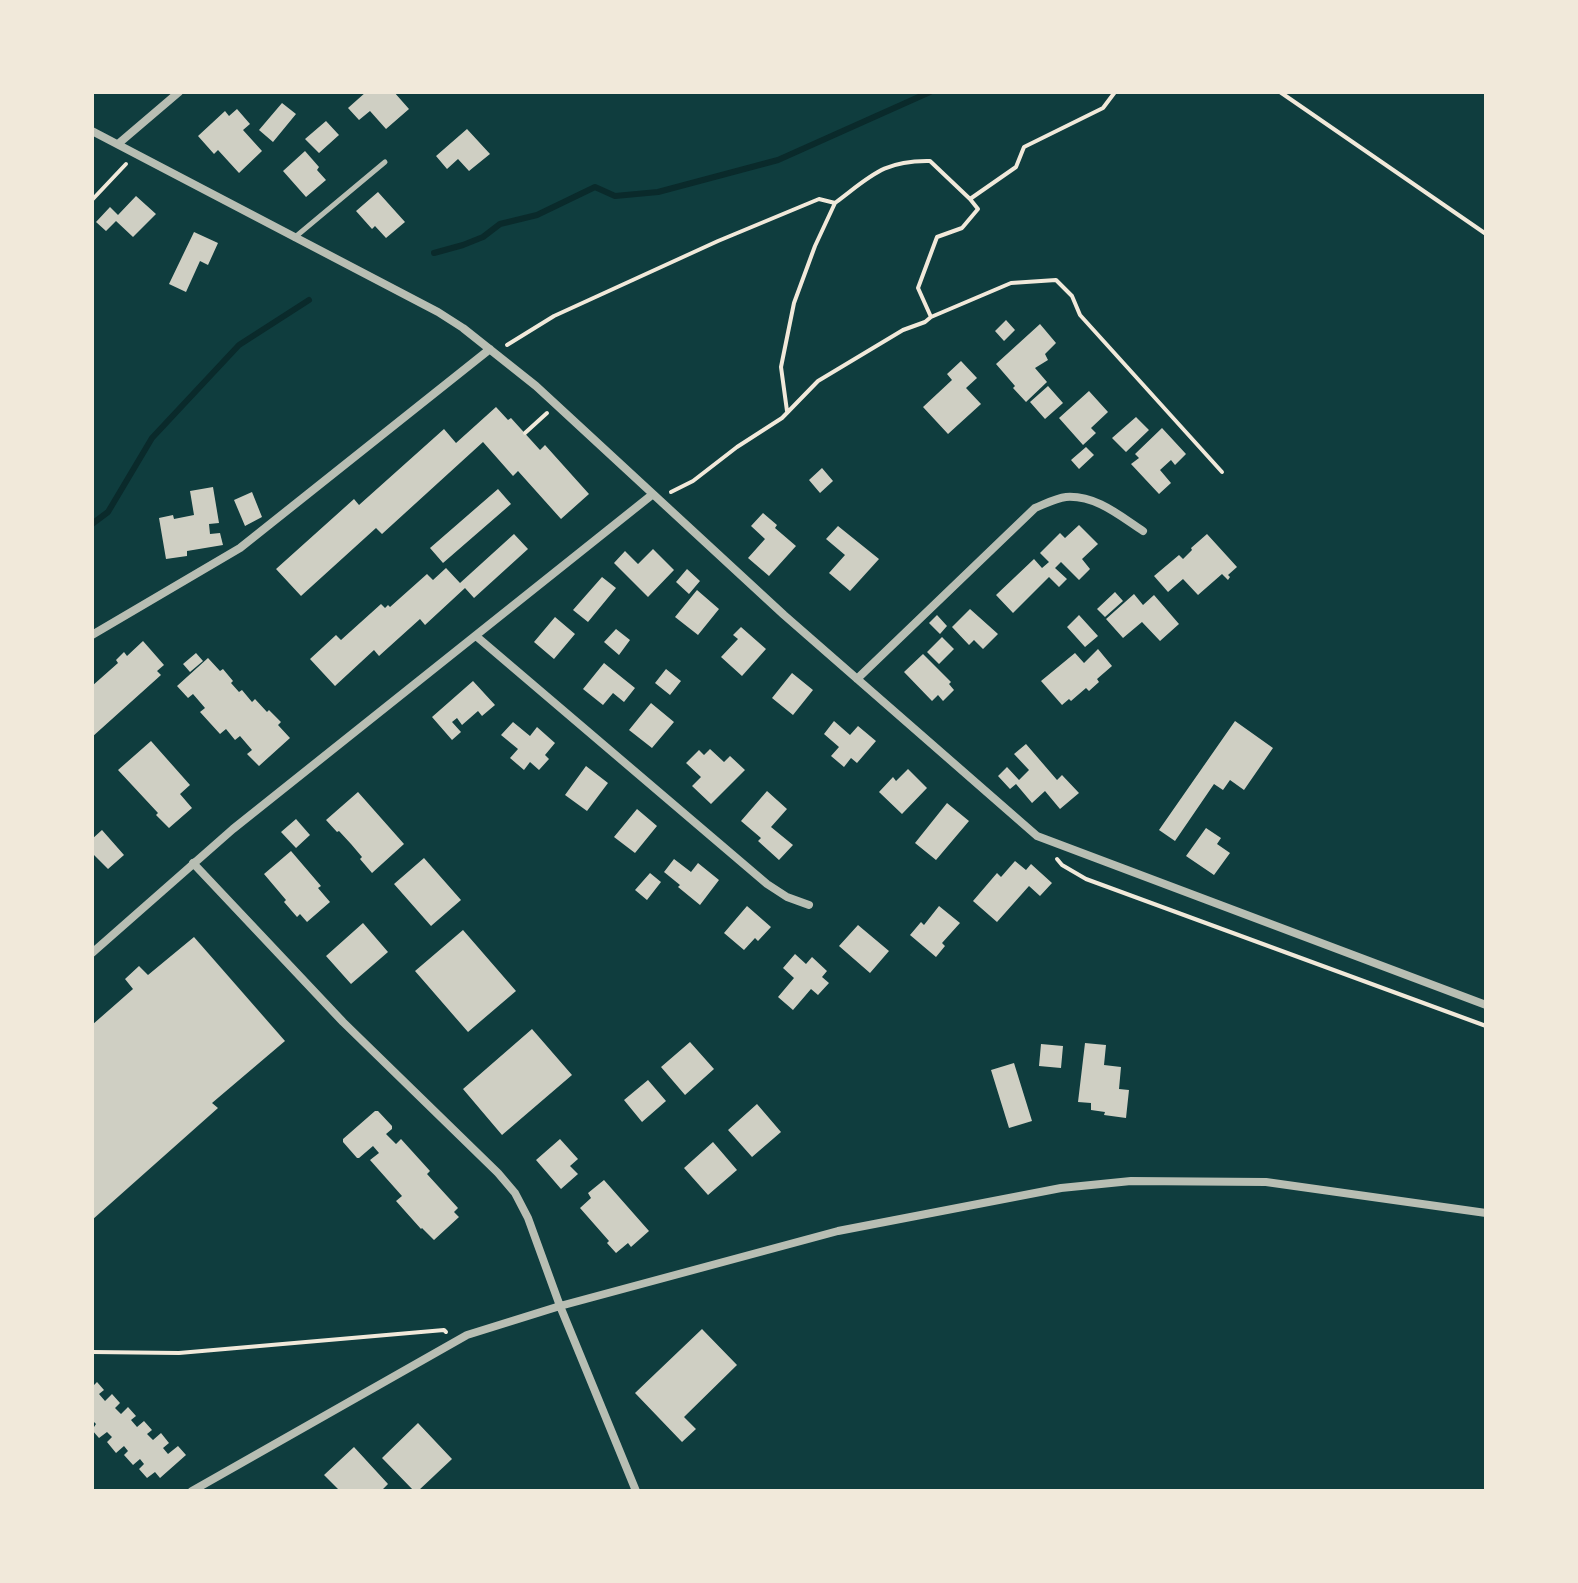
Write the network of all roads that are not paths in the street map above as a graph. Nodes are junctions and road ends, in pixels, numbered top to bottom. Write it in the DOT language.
graph roads {
  1 [pos="179,92"];
  2 [pos="92,131"];
  3 [pos="118,144"];
  4 [pos="385,162"];
  5 [pos="294,238"];
  6 [pos="492,351"];
  7 [pos="655,496"];
  8 [pos="1143,531"];
  9 [pos="92,635"];
  10 [pos="476,636"];
  11 [pos="857,679"];
  12 [pos="193,863"];
  13 [pos="809,905"];
  14 [pos="92,953"];
  15 [pos="1486,1005"];
  16 [pos="1486,1213"];
  17 [pos="560,1306"];
  18 [pos="192,1491"];
  19 [pos="636,1491"];
  1 -- 3 [label="street"];
  2 -- 3 [label="street"];
  3 -- 5 [label="street"];
  4 -- 5 [label="lane"];
  5 -- 6 [label="street"];
  6 -- 7 [label="street"];
  6 -- 9 [label="street"];
  7 -- 10 [label="street"];
  7 -- 11 [label="street"];
  8 -- 11 [label="street"];
  10 -- 12 [label="street"];
  10 -- 13 [label="street"];
  11 -- 15 [label="street"];
  12 -- 14 [label="street"];
  12 -- 17 [label="street"];
  16 -- 17 [label="street"];
  17 -- 18 [label="street"];
  17 -- 19 [label="street"];
}
